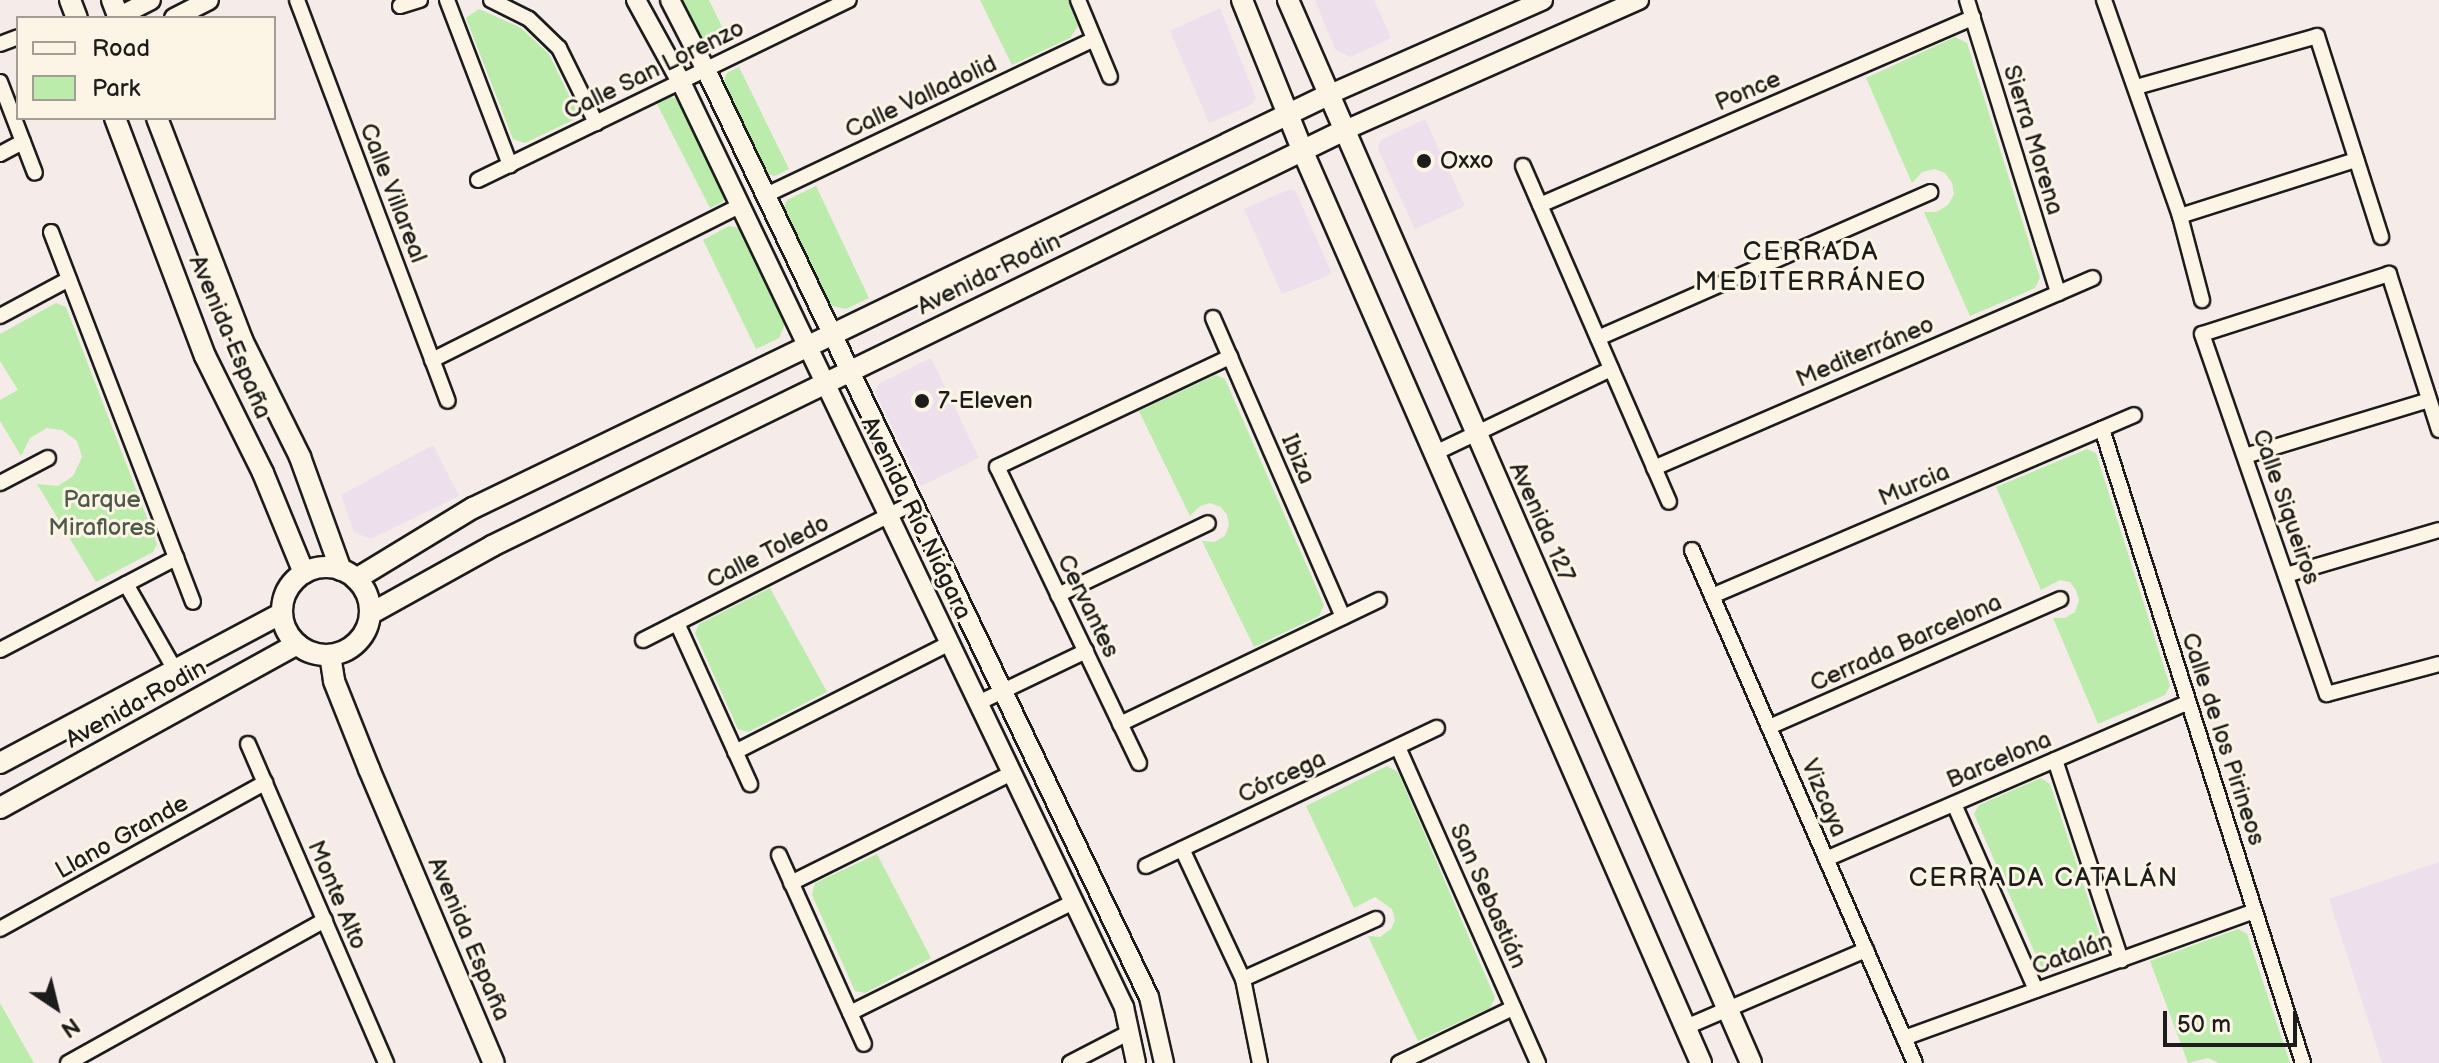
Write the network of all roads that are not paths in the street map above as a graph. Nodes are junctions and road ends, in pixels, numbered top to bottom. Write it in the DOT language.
graph roads {
  1 [pos="151,0"];
  2 [pos="209,0"];
  3 [pos="297,0"];
  4 [pos="420,0"];
  5 [pos="447,0"];
  6 [pos="491,0"];
  7 [pos="636,0"];
  8 [pos="670,0"];
  9 [pos="849,0"];
  10 [pos="1078,0"];
  11 [pos="1242,0"];
  12 [pos="1288,0"];
  13 [pos="1543,0"];
  14 [pos="1639,0"];
  15 [pos="1967,0"];
  16 [pos="2104,0"];
  17 [pos="400,6"];
  18 [pos="116,13"];
  19 [pos="178,16"];
  20 [pos="1973,18"];
  21 [pos="1094,39"];
  22 [pos="706,70"];
  23 [pos="1110,77"];
  24 [pos="0,82"];
  25 [pos="681,82"];
  26 [pos="2136,87"];
  27 [pos="1328,95"];
  28 [pos="1289,114"];
  29 [pos="116,120"];
  30 [pos="158,120"];
  31 [pos="596,123"];
  32 [pos="1343,131"];
  33 [pos="23,142"];
  34 [pos="1303,152"];
  35 [pos="0,154"];
  36 [pos="2356,160"];
  37 [pos="510,165"];
  38 [pos="1523,166"];
  39 [pos="35,173"];
  40 [pos="478,180"];
  41 [pos="1930,192"];
  42 [pos="766,195"];
  43 [pos="1540,205"];
  44 [pos="740,206"];
  45 [pos="2180,216"];
  46 [pos="51,232"];
  47 [pos="2381,237"];
  48 [pos="2093,278"];
  49 [pos="69,279"];
  50 [pos="2058,293"];
  51 [pos="2202,300"];
  52 [pos="0,316"];
  53 [pos="1213,318"];
  54 [pos="833,334"];
  55 [pos="1598,338"];
  56 [pos="808,346"];
  57 [pos="1230,357"];
  58 [pos="432,360"];
  59 [pos="1611,369"];
  60 [pos="850,370"];
  61 [pos="825,382"];
  62 [pos="2429,400"];
  63 [pos="448,401"];
  64 [pos="2134,415"];
  65 [pos="2102,429"];
  66 [pos="2439,430"];
  67 [pos="1475,432"];
  68 [pos="1435,453"];
  69 [pos="2245,456"];
  70 [pos="48,458"];
  71 [pos="1654,468"];
  72 [pos="0,483"];
  73 [pos="1669,502"];
  74 [pos="913,503"];
  75 [pos="889,515"];
  76 [pos="1208,523"];
  77 [pos="2439,530"];
  78 [pos="1692,550"];
  79 [pos="176,558"];
  80 [pos="304,573"];
  81 [pos="349,574"];
  82 [pos="2286,575"];
  83 [pos="126,584"];
  84 [pos="1058,595"];
  85 [pos="1712,596"];
  86 [pos="2060,599"];
  87 [pos="1379,600"];
  88 [pos="193,602"];
  89 [pos="282,613"];
  90 [pos="370,614"];
  91 [pos="1343,617"];
  92 [pos="677,623"];
  93 [pos="643,640"];
  94 [pos="950,643"];
  95 [pos="297,644"];
  96 [pos="0,650"];
  97 [pos="1086,651"];
  98 [pos="330,655"];
  99 [pos="2439,664"];
  100 [pos="175,670"];
  101 [pos="1003,691"];
  102 [pos="2188,702"];
  103 [pos="978,703"];
  104 [pos="1120,724"];
  105 [pos="1769,727"];
  106 [pos="1437,728"];
  107 [pos="248,744"];
  108 [pos="1398,747"];
  109 [pos="735,752"];
  110 [pos="2055,760"];
  111 [pos="0,763"];
  112 [pos="1139,763"];
  113 [pos="1012,773"];
  114 [pos="265,783"];
  115 [pos="750,784"];
  116 [pos="1954,804"];
  117 [pos="0,808"];
  118 [pos="1182,849"];
  119 [pos="779,855"];
  120 [pos="1826,859"];
  121 [pos="1146,866"];
  122 [pos="791,883"];
  123 [pos="1074,902"];
  124 [pos="2255,911"];
  125 [pos="1376,919"];
  126 [pos="325,920"];
  127 [pos="0,929"];
  128 [pos="1866,950"];
  129 [pos="2121,960"];
  130 [pos="1243,979"];
  131 [pos="2036,990"];
  132 [pos="1513,1008"];
  133 [pos="1728,1010"];
  134 [pos="850,1013"];
  135 [pos="1686,1027"];
  136 [pos="1130,1032"];
  137 [pos="1904,1038"];
  138 [pos="864,1044"];
  139 [pos="381,1061"];
  140 [pos="68,1063"];
  141 [pos="494,1063"];
  142 [pos="1070,1063"];
  143 [pos="1136,1063"];
  144 [pos="1164,1063"];
  145 [pos="1260,1063"];
  146 [pos="1399,1063"];
  147 [pos="1538,1063"];
  148 [pos="1701,1063"];
  149 [pos="1751,1063"];
  150 [pos="1915,1063"];
  151 [pos="2303,1063"];
  1 -- 18 [label="street"];
  2 -- 19 [label="street"];
  3 -- 58 [label="street, Calle Villareal"];
  4 -- 17 [label="street"];
  5 -- 37 [label="street"];
  6 -- 31 [label="street"];
  7 -- 25 [label="street, Avenida Río Niágara"];
  8 -- 22 [label="street, Avenida Río Niágara"];
  9 -- 22 [label="street, Calle San Lorenzo"];
  10 -- 21 [label="street"];
  11 -- 28 [label="main road"];
  12 -- 27 [label="main road, Avenida 127"];
  13 -- 27 [label="street, Avenida Rodin"];
  14 -- 32 [label="street, Avenida Rodin"];
  15 -- 20 [label="street, Sierra Morena"];
  16 -- 26 [label="street"];
  20 -- 43 [label="street, Ponce"];
  20 -- 50 [label="street, Sierra Morena"];
  21 -- 23 [label="street"];
  21 -- 42 [label="street, Calle Valladolid"];
  22 -- 25 [label="street, Calle San Lorenzo"];
  22 -- 42 [label="street, Avenida Río Niágara"];
  24 -- 33 [label="street"];
  25 -- 31 [label="street, Calle San Lorenzo"];
  25 -- 44 [label="street, Avenida Río Niágara"];
  26 -- 36 [label="street"];
  26 -- 45 [label="street"];
  27 -- 28 [label="main road, Avenida Rodin"];
  27 -- 32 [label="main road, Avenida 127"];
  28 -- 34 [label="main road"];
  28 -- 54 [label="main road, Avenida Rodin"];
  29 -- 80 [label="main road, Avenida España"];
  30 -- 81 [label="main road, Avenida España"];
  31 -- 37 [label="street, Calle San Lorenzo"];
  32 -- 34 [label="main road, Avenida Rodin"];
  32 -- 67 [label="main road, Avenida 127"];
  33 -- 35 [label="street"];
  33 -- 39 [label="street"];
  34 -- 60 [label="main road, Avenida Rodin"];
  34 -- 68 [label="main road"];
  36 -- 45 [label="street"];
  36 -- 47 [label="street"];
  37 -- 40 [label="street, Calle San Lorenzo"];
  38 -- 43 [label="street"];
  41 -- 55 [label="street"];
  42 -- 54 [label="street, Avenida Río Niágara"];
  43 -- 55 [label="street"];
  44 -- 56 [label="street, Avenida Río Niágara"];
  44 -- 58 [label="street"];
  45 -- 51 [label="street"];
  46 -- 49 [label="street"];
  48 -- 50 [label="street, Mediterráneo"];
  49 -- 52 [label="street"];
  49 -- 79 [label="street"];
  50 -- 71 [label="street, Mediterráneo"];
  53 -- 57 [label="street, Ibiza"];
  54 -- 56 [label="main road, Avenida Rodin"];
  54 -- 60 [label="street, Avenida Río Niágara"];
  55 -- 59 [label="street"];
  56 -- 61 [label="street, Avenida Río Niágara"];
  56 -- 81 [label="main road, Avenida Rodin"];
  57 -- 84 [label="street, Cervantes"];
  57 -- 91 [label="street, Ibiza"];
  58 -- 63 [label="street, Calle Villareal"];
  59 -- 67 [label="street"];
  59 -- 71 [label="street"];
  60 -- 61 [label="main road, Avenida Rodin"];
  60 -- 74 [label="street, Avenida Río Niágara"];
  61 -- 75 [label="street, Avenida Río Niágara"];
  61 -- 90 [label="main road, Avenida Rodin"];
  62 -- 66 [label="street"];
  62 -- 69 [label="street"];
  62 -- 69 [label="street, Calle Siqueiros"];
  64 -- 65 [label="street, Murcia"];
  65 -- 85 [label="street, Murcia"];
  65 -- 102 [label="street, Calle de los Pirineos"];
  67 -- 68 [label="street"];
  67 -- 133 [label="main road, Avenida 127"];
  68 -- 135 [label="main road"];
  69 -- 82 [label="street, Calle Siqueiros"];
  70 -- 72 [label="street"];
  71 -- 73 [label="street"];
  74 -- 75 [label="street, Calle Toledo"];
  74 -- 101 [label="street, Avenida Río Niágara"];
  75 -- 92 [label="street, Calle Toledo"];
  75 -- 94 [label="street, Avenida Río Niágara"];
  76 -- 84 [label="street"];
  77 -- 82 [label="street"];
  78 -- 85 [label="street, Vizcaya"];
  79 -- 83 [label="street"];
  79 -- 88 [label="street"];
  80 -- 81 [label="main road"];
  80 -- 89 [label="main road"];
  81 -- 90 [label="main road, Avenida España"];
  82 -- 99 [label="street, Calle Siqueiros"];
  83 -- 96 [label="street"];
  83 -- 100 [label="street"];
  84 -- 97 [label="street, Cervantes"];
  85 -- 105 [label="street, Vizcaya"];
  86 -- 105 [label="street, Cerrada Barcelona"];
  87 -- 91 [label="street"];
  89 -- 95 [label="main road"];
  89 -- 100 [label="main road, Avenida Rodin"];
  90 -- 98 [label="main road"];
  91 -- 104 [label="street"];
  92 -- 93 [label="street, Calle Toledo"];
  92 -- 109 [label="street"];
  94 -- 103 [label="street, Avenida Río Niágara"];
  94 -- 109 [label="street"];
  95 -- 98 [label="main road"];
  95 -- 117 [label="main road, Avenida Rodin"];
  97 -- 101 [label="street"];
  97 -- 104 [label="street, Cervantes"];
  98 -- 141 [label="main road, Avenida España"];
  100 -- 111 [label="main road, Avenida Rodin"];
  101 -- 103 [label="street"];
  101 -- 144 [label="street, Avenida Río Niágara"];
  102 -- 110 [label="street, Barcelona"];
  102 -- 124 [label="street, Calle de los Pirineos"];
  103 -- 113 [label="street, Avenida Río Niágara"];
  104 -- 112 [label="street, Cervantes"];
  105 -- 120 [label="street, Vizcaya"];
  106 -- 108 [label="street, Córcega"];
  107 -- 114 [label="street, Monte Alto"];
  108 -- 118 [label="street, Córcega"];
  108 -- 132 [label="street, San Sebastián"];
  109 -- 115 [label="street"];
  110 -- 116 [label="street, Barcelona"];
  110 -- 129 [label="street"];
  113 -- 122 [label="street"];
  113 -- 123 [label="street, Avenida Río Niágara"];
  114 -- 126 [label="street, Monte Alto"];
  114 -- 127 [label="street, Llano Grande"];
  116 -- 120 [label="street, Barcelona"];
  116 -- 131 [label="street"];
  118 -- 121 [label="street, Córcega"];
  118 -- 130 [label="street"];
  119 -- 122 [label="street"];
  120 -- 128 [label="street, Vizcaya"];
  122 -- 134 [label="street"];
  123 -- 134 [label="street"];
  123 -- 136 [label="street, Avenida Río Niágara"];
  124 -- 129 [label="street, Catalán"];
  124 -- 151 [label="street, Calle de los Pirineos"];
  125 -- 130 [label="street"];
  126 -- 139 [label="street, Monte Alto"];
  126 -- 140 [label="street"];
  128 -- 133 [label="street"];
  128 -- 137 [label="street, Vizcaya"];
  129 -- 131 [label="street, Catalán"];
  130 -- 145 [label="street"];
  131 -- 137 [label="street, Catalán"];
  132 -- 146 [label="street"];
  132 -- 147 [label="street, San Sebastián"];
  133 -- 135 [label="street"];
  133 -- 149 [label="main road, Avenida 127"];
  134 -- 138 [label="street"];
  135 -- 148 [label="main road"];
  136 -- 142 [label="street"];
  136 -- 143 [label="street, Avenida Río Niágara"];
  137 -- 150 [label="street, Vizcaya"];
}
